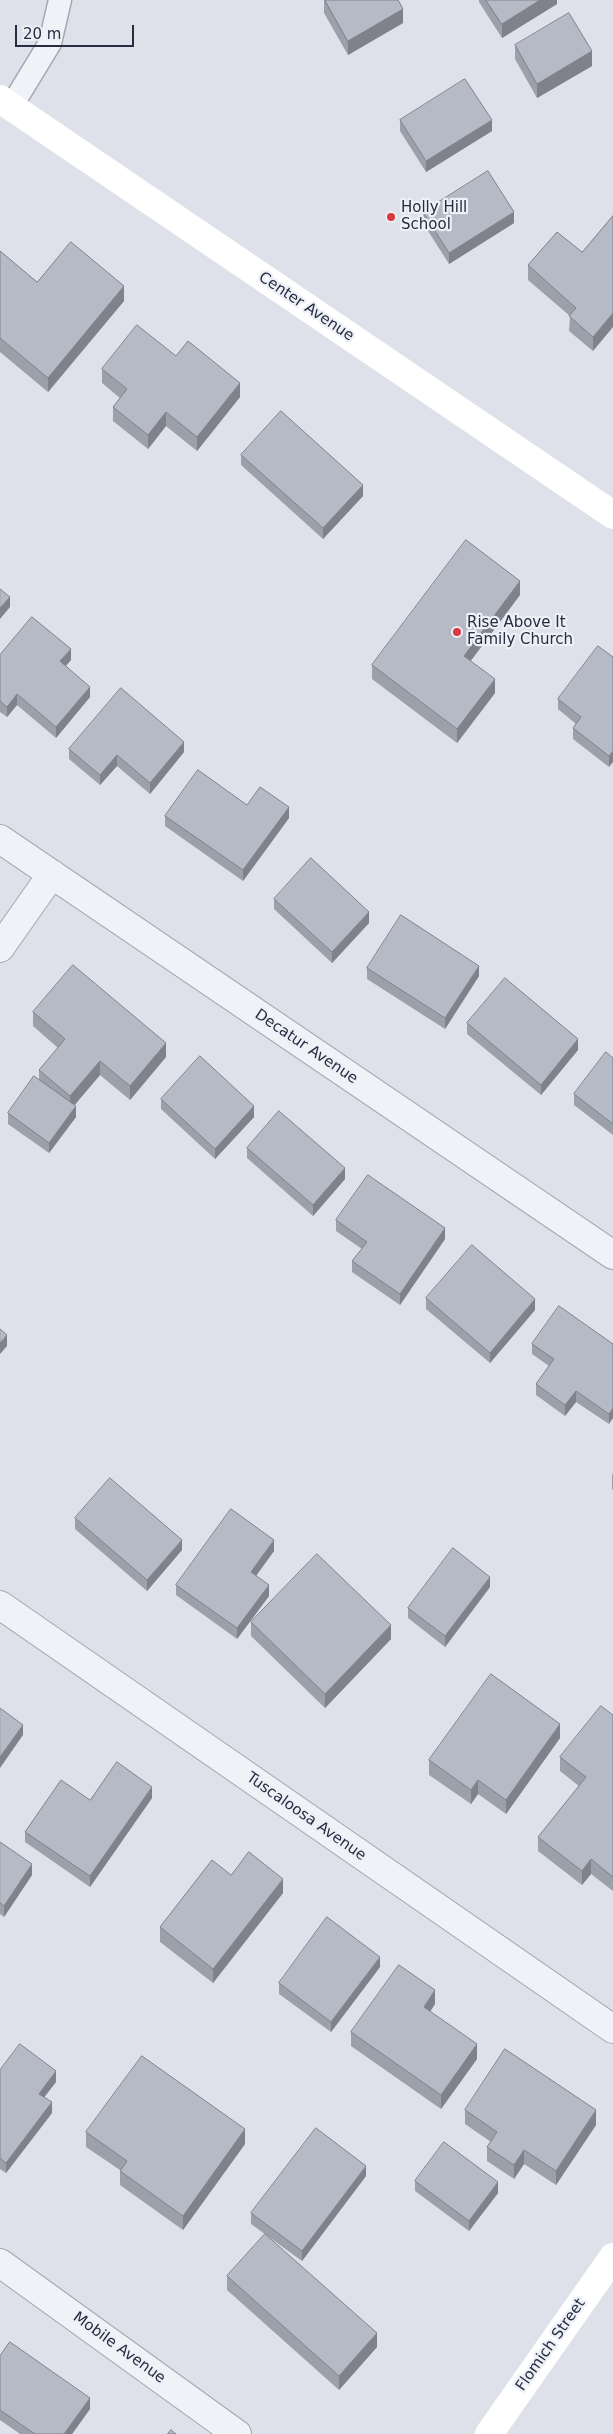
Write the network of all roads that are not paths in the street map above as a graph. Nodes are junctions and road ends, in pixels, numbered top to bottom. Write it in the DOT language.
graph roads {
  1 [pos="60,0"];
  2 [pos="6,103"];
  3 [pos="613,515"];
  4 [pos="0,839"];
  5 [pos="52,874"];
  6 [pos="0,948"];
  7 [pos="613,1255"];
  8 [pos="0,1605"];
  9 [pos="613,2029"];
  10 [pos="613,2257"];
  11 [pos="0,2263"];
  12 [pos="237,2434"];
  13 [pos="489,2434"];
  1 -- 2 [label="lane"];
  2 -- 3 [label="street, Center Avenue"];
  4 -- 5 [label="street, Decatur Avenue"];
  5 -- 6 [label="street"];
  5 -- 7 [label="street, Decatur Avenue"];
  8 -- 9 [label="street, Tuscaloosa Avenue"];
  10 -- 13 [label="street, Flomich Street"];
  11 -- 12 [label="street, Mobile Avenue"];
}
